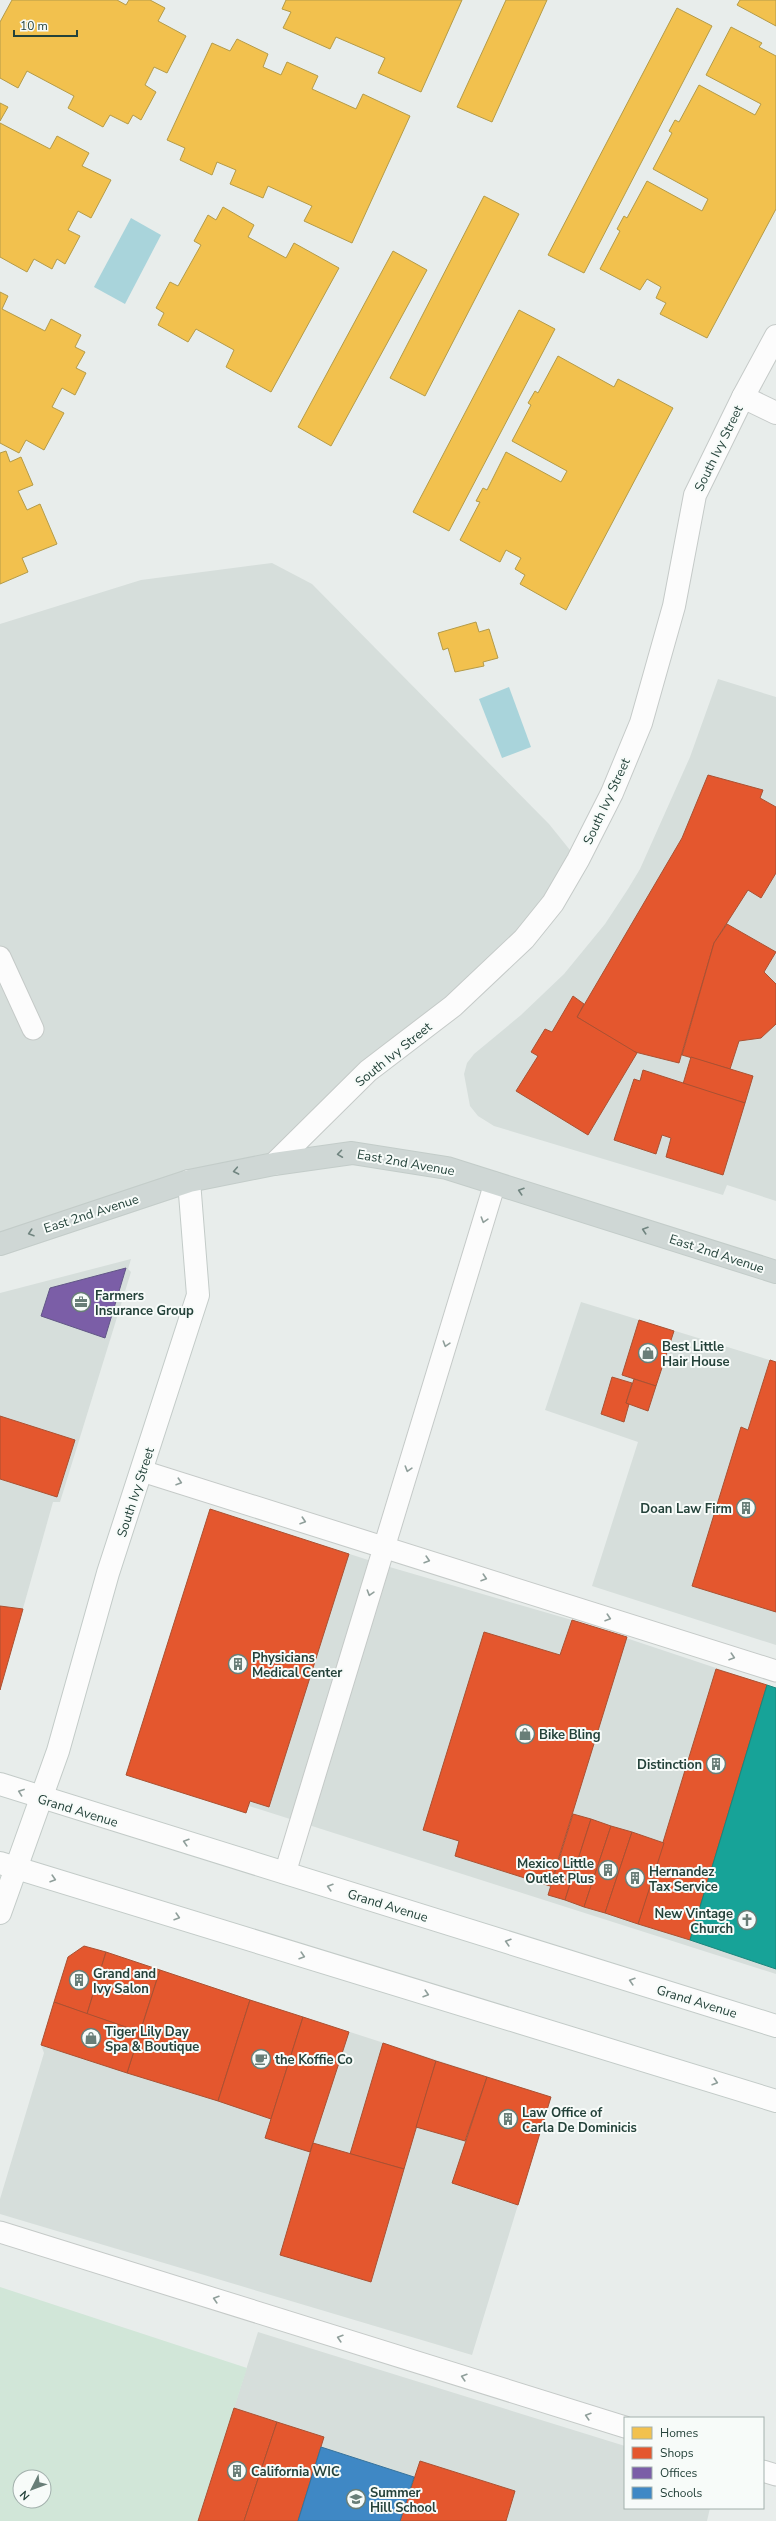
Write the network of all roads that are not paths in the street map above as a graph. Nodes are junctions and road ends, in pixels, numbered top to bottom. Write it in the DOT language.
graph roads {
  1 [pos="776,336"];
  2 [pos="743,397"];
  3 [pos="776,414"];
  4 [pos="0,957"];
  5 [pos="33,1030"];
  6 [pos="274,1164"];
  7 [pos="189,1181"];
  8 [pos="495,1183"];
  9 [pos="3,1242"];
  10 [pos="776,1272"];
  11 [pos="142,1471"];
  12 [pos="384,1547"];
  13 [pos="776,1671"];
  14 [pos="0,1784"];
  15 [pos="41,1799"];
  16 [pos="8,1865"];
  17 [pos="285,1873"];
  18 [pos="0,1912"];
  19 [pos="776,2026"];
  20 [pos="776,2101"];
  21 [pos="0,2232"];
  22 [pos="624,2427"];
  23 [pos="764,2471"];
  24 [pos="776,2475"];
  1 -- 2 [label="street, South Ivy Street"];
  2 -- 3 [label="street"];
  2 -- 6 [label="street, South Ivy Street"];
  4 -- 5 [label="lane"];
  6 -- 7 [label="main road, East 2nd Avenue, one-way"];
  8 -- 6 [label="main road, East 2nd Avenue, one-way"];
  7 -- 9 [label="main road, East 2nd Avenue, one-way"];
  7 -- 11 [label="street, South Ivy Street"];
  10 -- 8 [label="main road, East 2nd Avenue, one-way"];
  8 -- 12 [label="lane, one-way"];
  11 -- 12 [label="lane, one-way"];
  11 -- 15 [label="street, South Ivy Street"];
  12 -- 13 [label="lane, one-way"];
  12 -- 17 [label="lane, one-way"];
  15 -- 14 [label="street, Grand Avenue, one-way"];
  15 -- 16 [label="street, South Ivy Street"];
  17 -- 15 [label="street, Grand Avenue, one-way"];
  16 -- 18 [label="street, South Ivy Street"];
  16 -- 20 [label="street, one-way"];
  19 -- 17 [label="street, Grand Avenue, one-way"];
  22 -- 21 [label="lane, one-way"];
  23 -- 24 [label="lane"];
}
